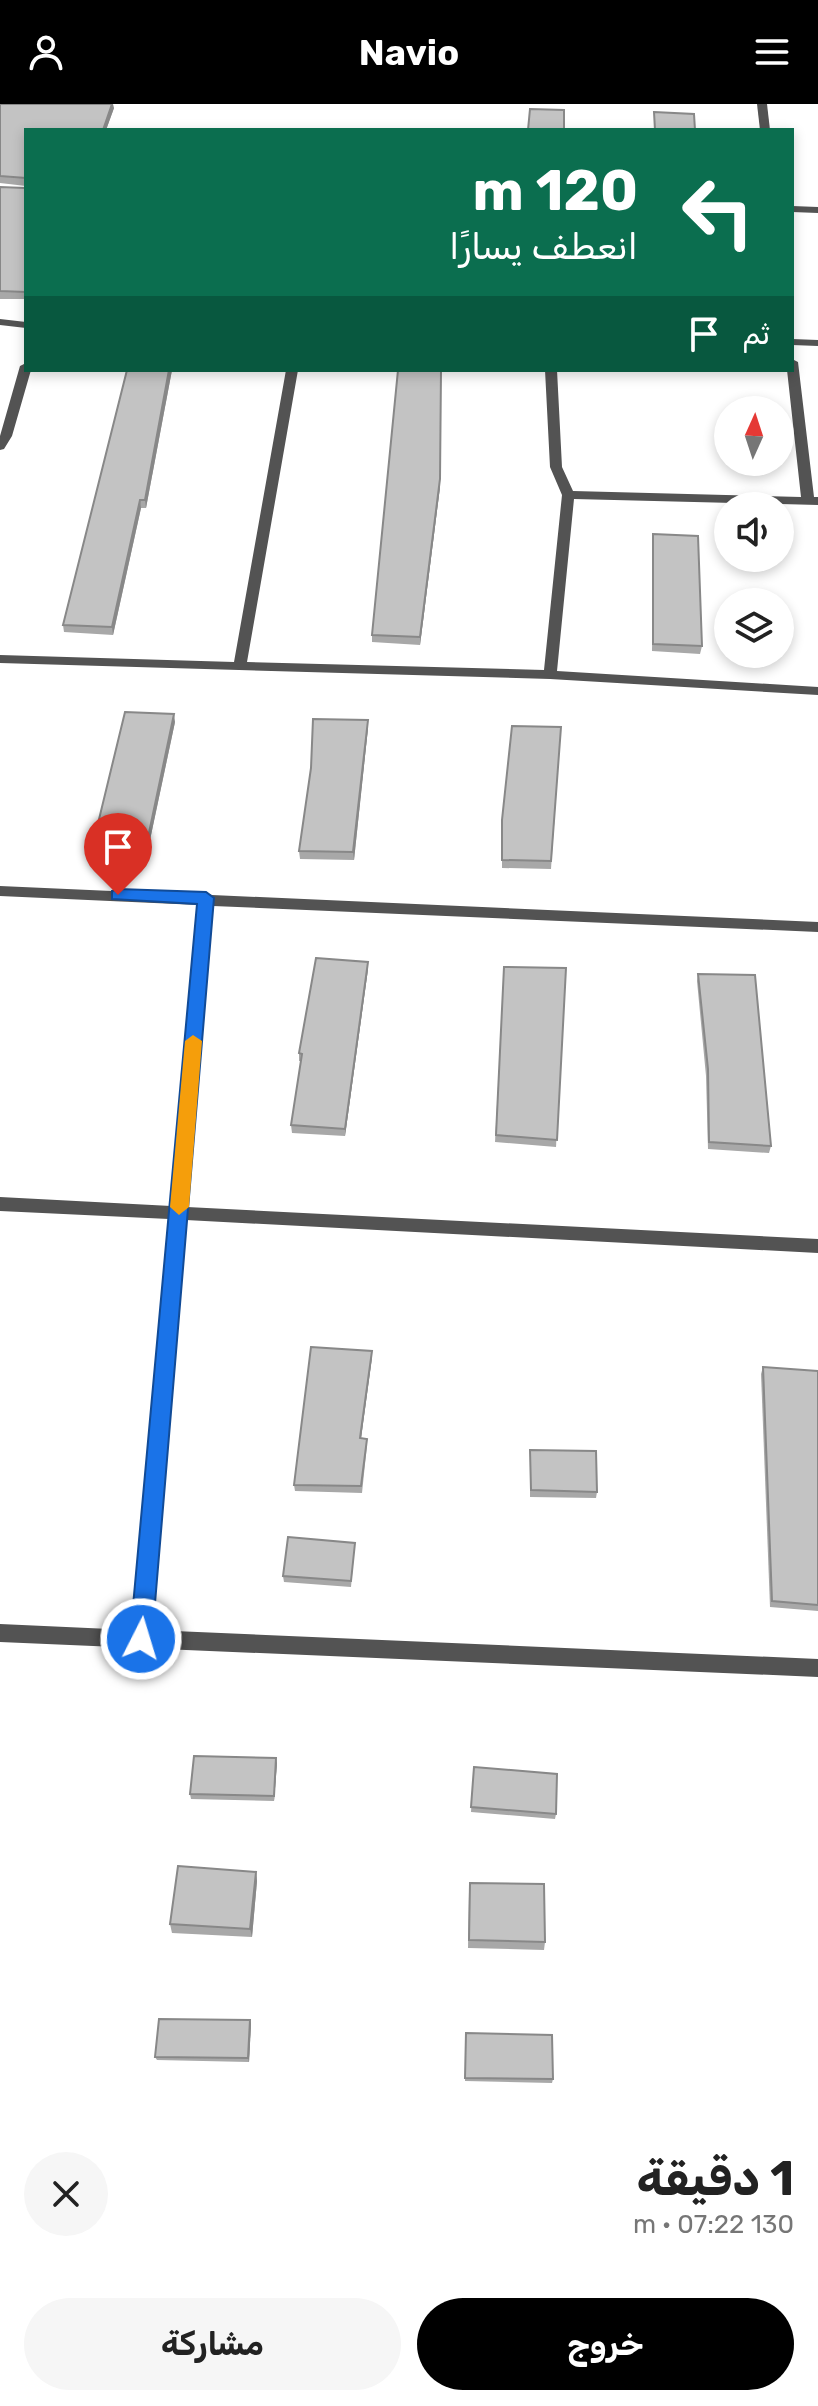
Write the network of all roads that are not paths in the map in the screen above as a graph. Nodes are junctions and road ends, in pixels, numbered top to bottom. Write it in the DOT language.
graph roads {
  1 [pos="762,104"];
  2 [pos="765,128"];
  3 [pos="794,209"];
  4 [pos="818,210"];
  5 [pos="0,322"];
  6 [pos="24,325"];
  7 [pos="794,342"];
  8 [pos="818,343"];
  9 [pos="24,372"];
  10 [pos="292,372"];
  11 [pos="551,372"];
  12 [pos="794,372"];
  13 [pos="0,446"];
  14 [pos="568,495"];
  15 [pos="813,501"];
  16 [pos="0,659"];
  17 [pos="240,667"];
  18 [pos="550,675"];
  19 [pos="818,691"];
  20 [pos="0,891"];
  21 [pos="206,898"];
  22 [pos="818,927"];
  23 [pos="0,1204"];
  24 [pos="179,1213"];
  25 [pos="818,1246"];
  26 [pos="0,1633"];
  27 [pos="141,1639"];
  28 [pos="818,1668"];
  1 -- 2 [label="street"];
  3 -- 4 [label="street"];
  5 -- 6 [label="street"];
  7 -- 8 [label="street"];
  9 -- 13 [label="street"];
  10 -- 17 [label="street"];
  11 -- 14 [label="street"];
  12 -- 15 [label="street"];
  14 -- 15 [label="street"];
  14 -- 18 [label="street"];
  16 -- 17 [label="street"];
  17 -- 18 [label="street"];
  18 -- 19 [label="street"];
  20 -- 21 [label="street"];
  21 -- 22 [label="street"];
  21 -- 24 [label="street"];
  23 -- 24 [label="street"];
  24 -- 25 [label="street"];
  24 -- 27 [label="street"];
  26 -- 27 [label="street"];
  27 -- 28 [label="street"];
}
